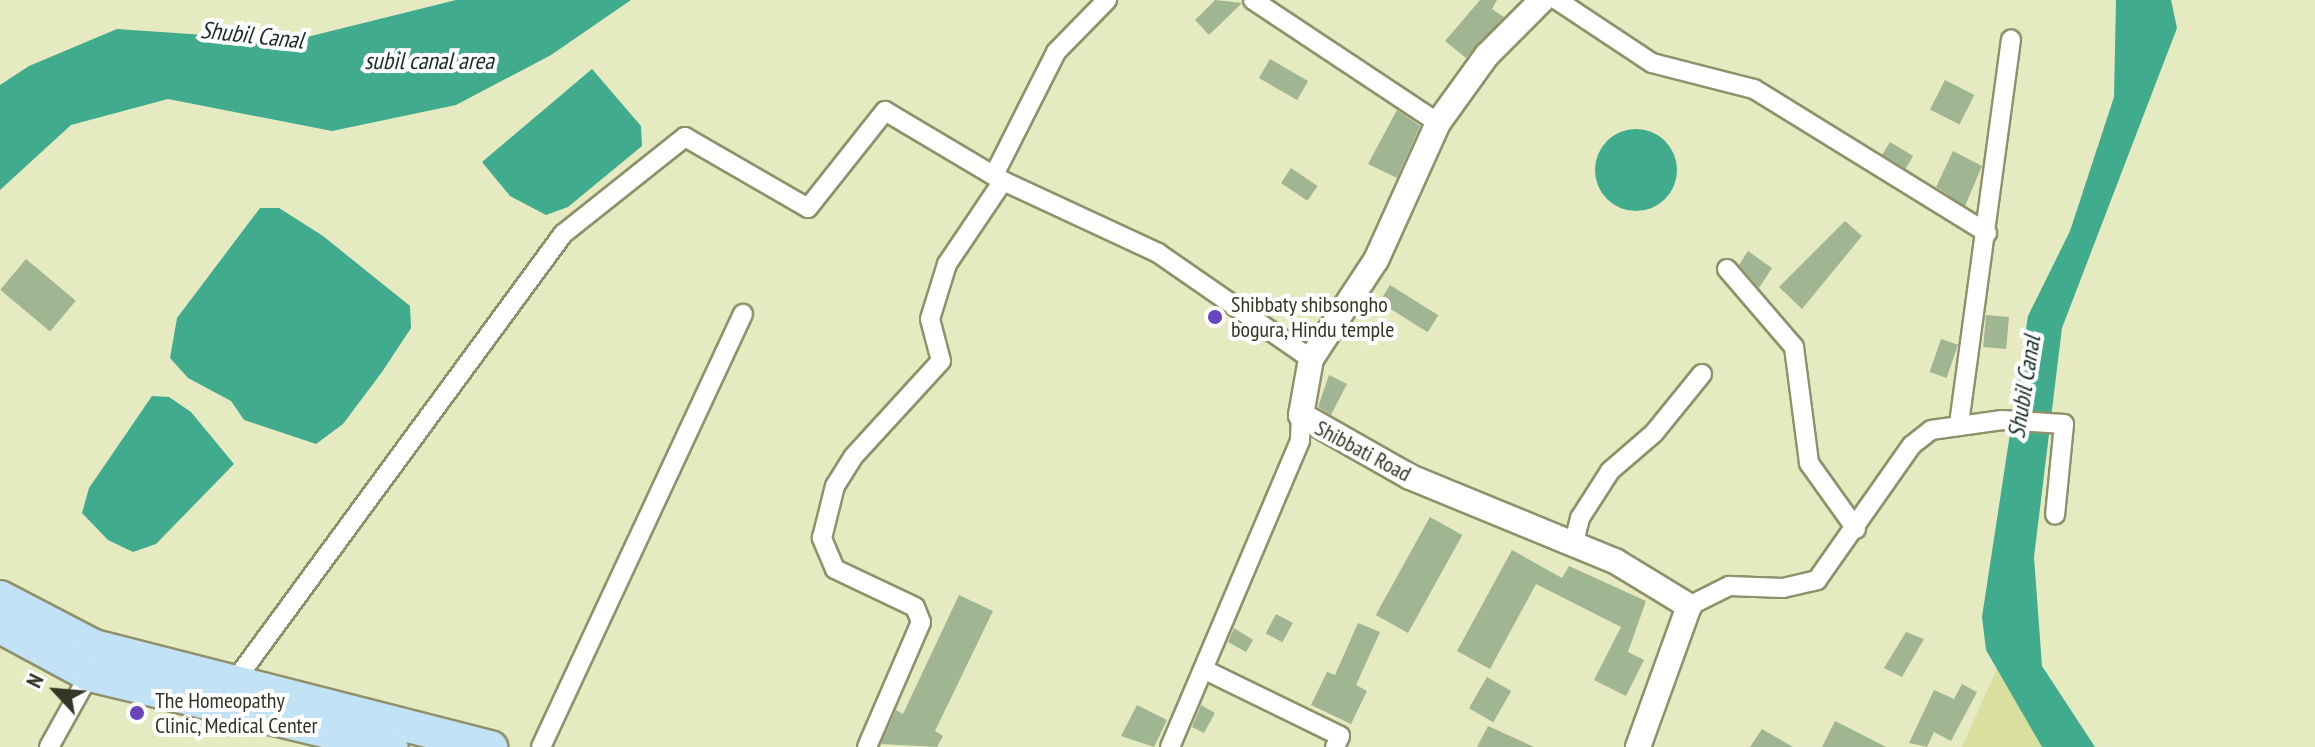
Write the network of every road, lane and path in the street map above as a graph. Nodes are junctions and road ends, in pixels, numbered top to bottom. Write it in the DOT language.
graph roads {
  1 [pos="1107,0"];
  2 [pos="1253,0"];
  3 [pos="1542,0"];
  4 [pos="1557,0"];
  5 [pos="2011,40"];
  6 [pos="1438,123"];
  7 [pos="999,178"];
  8 [pos="1987,233"];
  9 [pos="1727,269"];
  10 [pos="743,314"];
  11 [pos="1311,359"];
  12 [pos="1702,374"];
  13 [pos="1301,415"];
  14 [pos="1959,424"];
  15 [pos="2055,515"];
  16 [pos="1856,529"];
  17 [pos="1573,546"];
  18 [pos="0,597"];
  19 [pos="1689,606"];
  20 [pos="0,627"];
  21 [pos="1207,671"];
  22 [pos="89,675"];
  23 [pos="237,678"];
  24 [pos="49,747"];
  25 [pos="392,747"];
  26 [pos="491,747"];
  27 [pos="541,747"];
  28 [pos="867,747"];
  29 [pos="1170,747"];
  30 [pos="1335,747"];
  31 [pos="1638,747"];
  1 -- 7 [label="street"];
  2 -- 6 [label="street"];
  3 -- 6 [label="street, Shibbati Road"];
  4 -- 8 [label="street"];
  5 -- 8 [label="street"];
  6 -- 11 [label="street, Shibbati Road"];
  7 -- 11 [label="street"];
  7 -- 23 [label="street"];
  7 -- 28 [label="street"];
  8 -- 14 [label="street"];
  9 -- 16 [label="street"];
  10 -- 27 [label="street"];
  11 -- 13 [label="street, Shibbati Road"];
  12 -- 17 [label="street"];
  13 -- 17 [label="street, Shibbati Road"];
  13 -- 21 [label="street"];
  14 -- 15 [label="street"];
  14 -- 16 [label="street"];
  16 -- 19 [label="street"];
  17 -- 19 [label="street, Shibbati Road"];
  18 -- 23 [label="highway"];
  19 -- 31 [label="street"];
  20 -- 22 [label="highway"];
  21 -- 29 [label="street"];
  21 -- 30 [label="street"];
  22 -- 24 [label="street"];
  22 -- 25 [label="highway"];
  23 -- 26 [label="highway"];
}
